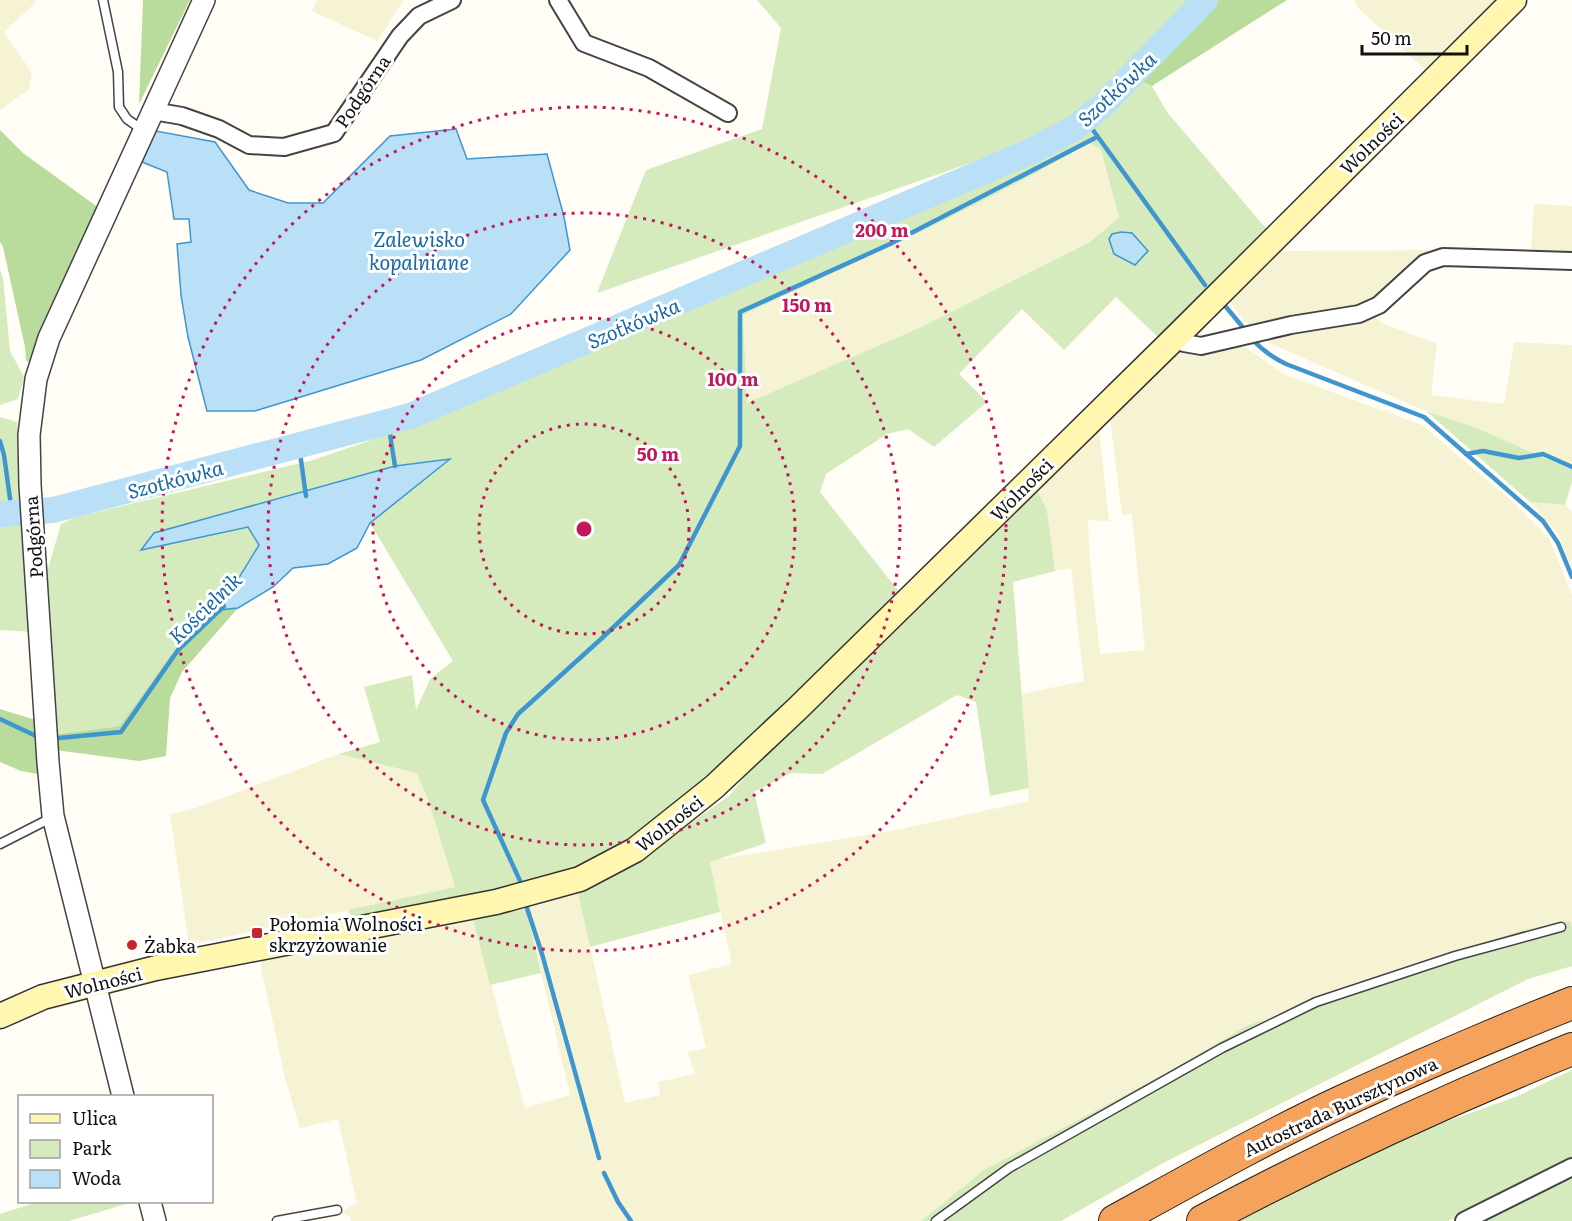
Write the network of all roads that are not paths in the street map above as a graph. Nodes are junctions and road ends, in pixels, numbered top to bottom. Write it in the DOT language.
graph roads {
  1 [pos="103,0"];
  2 [pos="204,0"];
  3 [pos="452,0"];
  4 [pos="558,0"];
  5 [pos="1514,0"];
  6 [pos="153,111"];
  7 [pos="728,113"];
  8 [pos="144,132"];
  9 [pos="1572,261"];
  10 [pos="1186,342"];
  11 [pos="53,816"];
  12 [pos="0,844"];
  13 [pos="1561,927"];
  14 [pos="95,983"];
  15 [pos="1572,1003"];
  16 [pos="0,1016"];
  17 [pos="1572,1049"];
  18 [pos="123,1095"];
  19 [pos="1572,1167"];
  20 [pos="150,1203"];
  21 [pos="337,1210"];
  22 [pos="155,1221"];
  23 [pos="277,1221"];
  24 [pos="936,1221"];
  25 [pos="1115,1221"];
  26 [pos="1203,1221"];
  27 [pos="1464,1221"];
  1 -- 8 [label="lane"];
  2 -- 6 [label="street, Podgórna"];
  3 -- 6 [label="street, Podgórna"];
  4 -- 7 [label="street"];
  5 -- 10 [label="main road, Wolności"];
  6 -- 8 [label="street, Podgórna"];
  8 -- 11 [label="street, Podgórna"];
  9 -- 10 [label="street"];
  10 -- 14 [label="main road, Wolności"];
  11 -- 12 [label="lane"];
  11 -- 14 [label="street, Podgórna"];
  13 -- 24 [label="lane"];
  14 -- 16 [label="main road, Wolności"];
  14 -- 18 [label="street, Podgórna"];
  15 -- 25 [label="highway, Autostrada Bursztynowa"];
  17 -- 26 [label="highway"];
  19 -- 27 [label="street"];
  20 -- 22 [label="street"];
  21 -- 23 [label="lane"];
}
